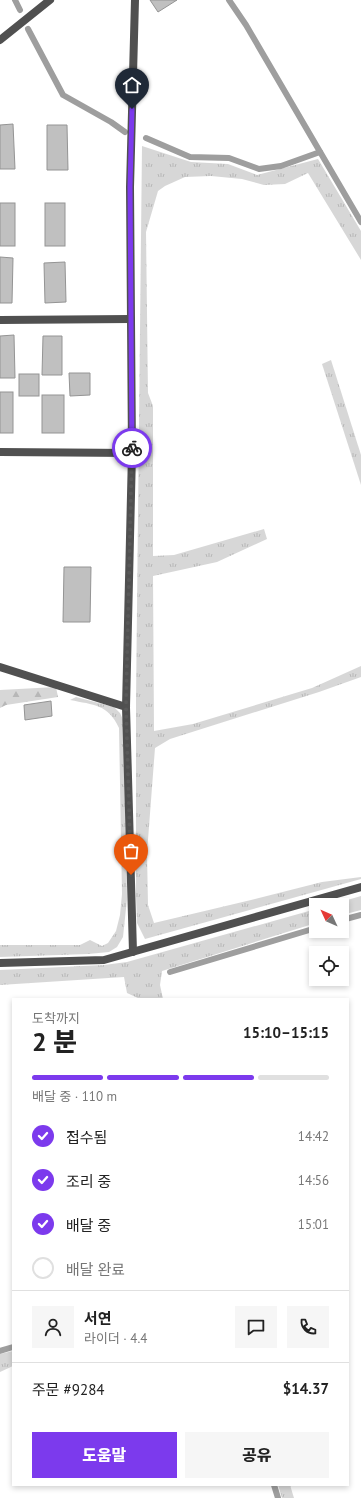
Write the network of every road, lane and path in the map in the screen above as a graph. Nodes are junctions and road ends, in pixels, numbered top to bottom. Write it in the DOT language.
graph roads {
  1 [pos="50,0"];
  2 [pos="134,0"];
  3 [pos="0,40"];
  4 [pos="0,320"];
  5 [pos="131,320"];
  6 [pos="0,452"];
  7 [pos="132,454"];
  8 [pos="0,667"];
  9 [pos="126,706"];
  10 [pos="361,887"];
  11 [pos="132,952"];
  12 [pos="0,963"];
  1 -- 3 [label="street"];
  2 -- 5 [label="street"];
  4 -- 5 [label="street"];
  5 -- 7 [label="street"];
  6 -- 7 [label="street"];
  7 -- 9 [label="street"];
  8 -- 9 [label="street"];
  9 -- 11 [label="street"];
  10 -- 11 [label="street"];
  11 -- 12 [label="street"];
}
